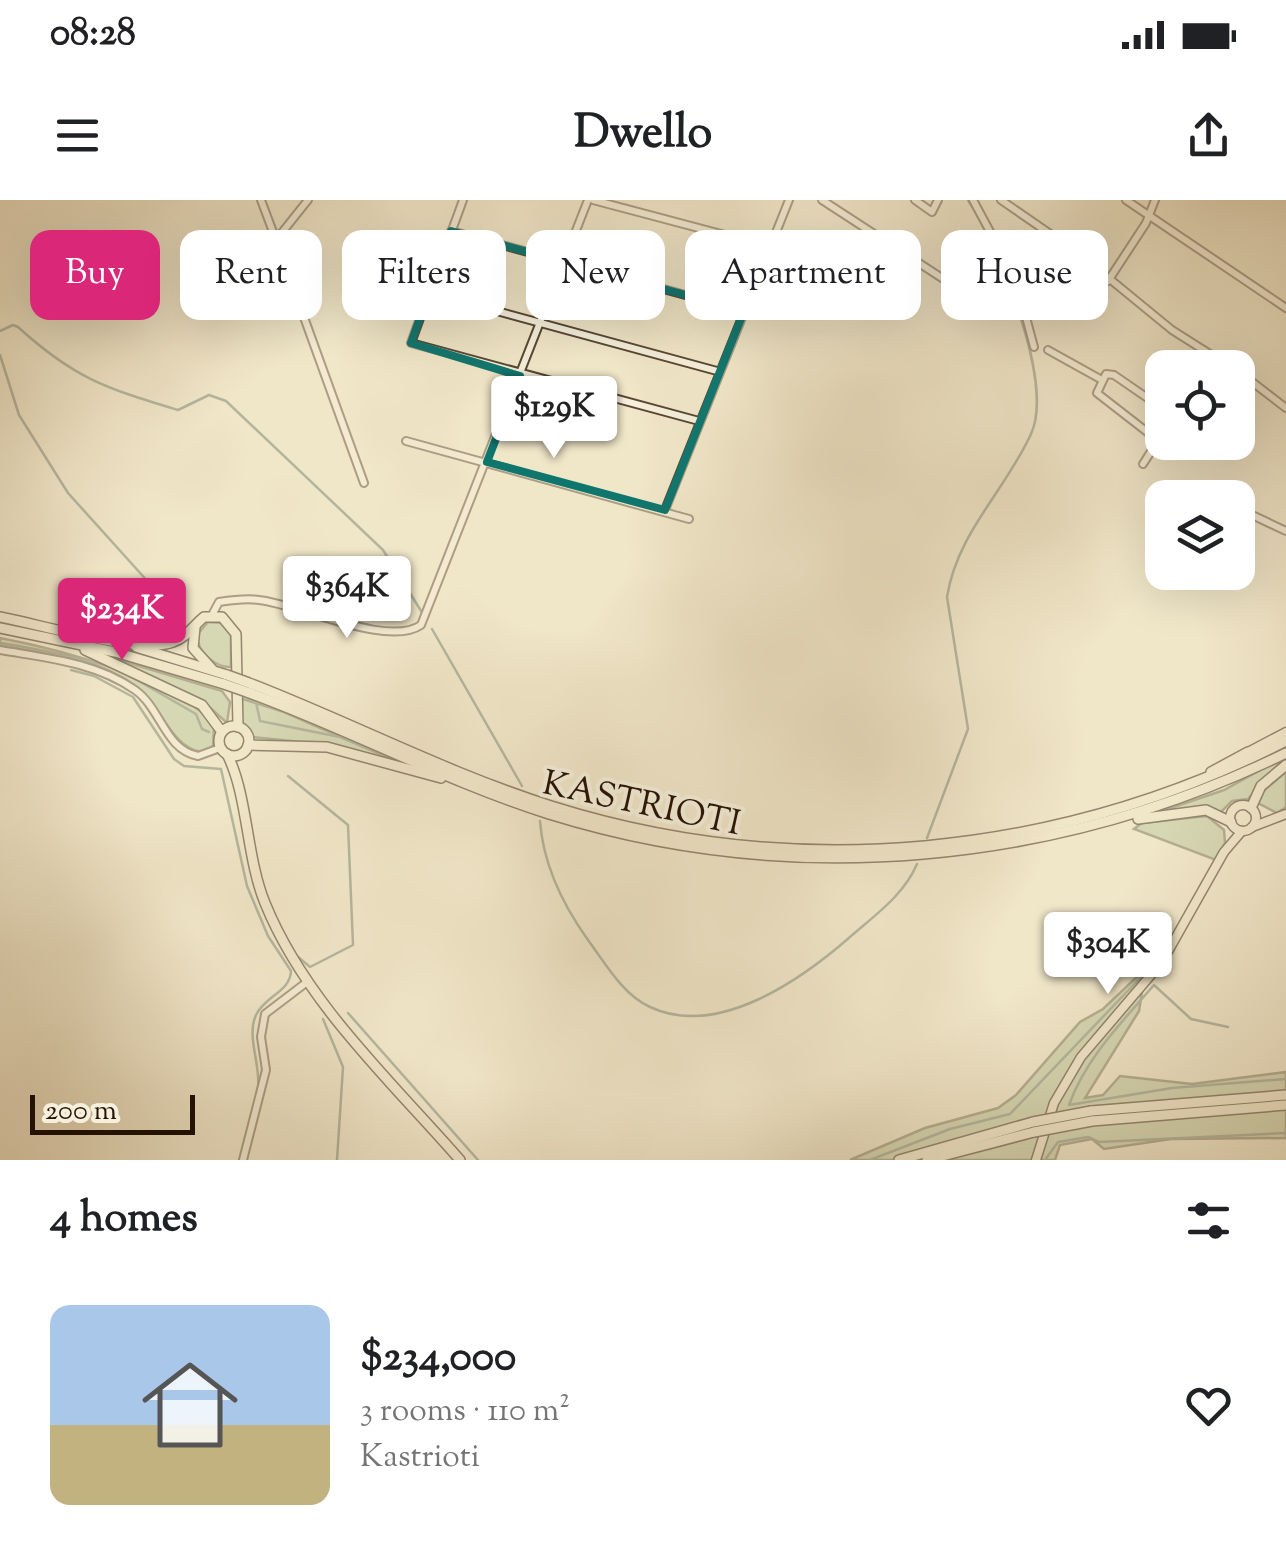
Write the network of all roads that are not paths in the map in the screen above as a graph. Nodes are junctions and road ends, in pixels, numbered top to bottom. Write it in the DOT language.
graph roads {
  1 [pos="260,200"];
  2 [pos="308,200"];
  3 [pos="463,200"];
  4 [pos="591,200"];
  5 [pos="789,200"];
  6 [pos="822,200"];
  7 [pos="915,200"];
  8 [pos="938,200"];
  9 [pos="973,200"];
  10 [pos="1001,200"];
  11 [pos="1126,200"];
  12 [pos="1155,200"];
  13 [pos="1149,217"];
  14 [pos="272,230"];
  15 [pos="284,230"];
  16 [pos="451,230"];
  17 [pos="578,230"];
  18 [pos="705,230"];
  19 [pos="777,230"];
  20 [pos="1045,230"];
  21 [pos="941,278"];
  22 [pos="1108,281"];
  23 [pos="1286,308"];
  24 [pos="506,314"];
  25 [pos="305,320"];
  26 [pos="418,320"];
  27 [pos="541,320"];
  28 [pos="740,320"];
  29 [pos="540,323"];
  30 [pos="1034,347"];
  31 [pos="1048,350"];
  32 [pos="1202,350"];
  33 [pos="718,371"];
  34 [pos="520,376"];
  35 [pos="1104,377"];
  36 [pos="1255,386"];
  37 [pos="1145,396"];
  38 [pos="1286,408"];
  39 [pos="699,421"];
  40 [pos="1145,426"];
  41 [pos="406,441"];
  42 [pos="1146,460"];
  43 [pos="487,462"];
  44 [pos="1143,464"];
  45 [pos="364,483"];
  46 [pos="665,510"];
  47 [pos="1255,516"];
  48 [pos="690,520"];
  49 [pos="1286,531"];
  50 [pos="212,615"];
  51 [pos="0,618"];
  52 [pos="199,620"];
  53 [pos="0,628"];
  54 [pos="104,639"];
  55 [pos="64,640"];
  56 [pos="0,650"];
  57 [pos="213,670"];
  58 [pos="226,679"];
  59 [pos="248,687"];
  60 [pos="229,729"];
  61 [pos="1286,732"];
  62 [pos="1286,742"];
  63 [pos="248,744"];
  64 [pos="224,751"];
  65 [pos="1248,752"];
  66 [pos="1286,753"];
  67 [pos="241,754"];
  68 [pos="1286,765"];
  69 [pos="1192,786"];
  70 [pos="238,791"];
  71 [pos="487,792"];
  72 [pos="1253,810"];
  73 [pos="1286,814"];
  74 [pos="1096,826"];
  75 [pos="1235,826"];
  76 [pos="1252,827"];
  77 [pos="308,982"];
  78 [pos="1286,1095"];
  79 [pos="1286,1105"];
  80 [pos="1092,1116"];
  81 [pos="1033,1127"];
  82 [pos="243,1160"];
  83 [pos="460,1160"];
  84 [pos="898,1160"];
  85 [pos="927,1160"];
  86 [pos="1036,1160"];
  1 -- 14 [label="street"];
  2 -- 15 [label="street"];
  3 -- 16 [label="street"];
  4 -- 17 [label="street"];
  4 -- 18 [label="street"];
  5 -- 19 [label="street"];
  6 -- 21 [label="street"];
  7 -- 8 [label="street"];
  9 -- 30 [label="street"];
  10 -- 20 [label="street"];
  11 -- 13 [label="street"];
  12 -- 13 [label="street"];
  13 -- 22 [label="street"];
  13 -- 23 [label="street"];
  22 -- 32 [label="street"];
  24 -- 29 [label="street"];
  25 -- 45 [label="street"];
  26 -- 34 [label="street"];
  27 -- 29 [label="street"];
  28 -- 33 [label="street"];
  29 -- 33 [label="street"];
  29 -- 34 [label="street"];
  31 -- 35 [label="street"];
  33 -- 39 [label="street"];
  34 -- 39 [label="street"];
  34 -- 43 [label="street"];
  35 -- 37 [label="street"];
  35 -- 40 [label="street"];
  36 -- 38 [label="street"];
  39 -- 46 [label="street"];
  41 -- 43 [label="street"];
  42 -- 44 [label="street"];
  43 -- 46 [label="street"];
  43 -- 50 [label="street"];
  46 -- 48 [label="street"];
  47 -- 49 [label="street"];
  50 -- 52 [label="highway"];
  50 -- 60 [label="highway"];
  51 -- 54 [label="highway"];
  52 -- 54 [label="highway"];
  52 -- 57 [label="highway"];
  53 -- 55 [label="highway, KASTRIOTI"];
  54 -- 57 [label="highway, KASTRIOTI"];
  55 -- 58 [label="highway, KASTRIOTI"];
  55 -- 60 [label="highway"];
  56 -- 64 [label="street"];
  57 -- 58 [label="highway, KASTRIOTI"];
  58 -- 59 [label="highway, KASTRIOTI, bridge"];
  59 -- 69 [label="highway, KASTRIOTI"];
  59 -- 71 [label="highway, KASTRIOTI"];
  60 -- 63 [label="highway"];
  60 -- 64 [label="highway"];
  61 -- 65 [label="main road"];
  62 -- 69 [label="highway"];
  63 -- 67 [label="highway"];
  63 -- 71 [label="highway"];
  64 -- 67 [label="highway"];
  64 -- 70 [label="highway"];
  65 -- 69 [label="highway"];
  66 -- 74 [label="highway, KASTRIOTI"];
  67 -- 70 [label="highway"];
  68 -- 72 [label="highway"];
  70 -- 77 [label="highway"];
  71 -- 74 [label="highway, KASTRIOTI"];
  72 -- 73 [label="main road"];
  72 -- 75 [label="main road"];
  72 -- 76 [label="main road"];
  73 -- 76 [label="main road"];
  74 -- 75 [label="highway"];
  75 -- 76 [label="main road"];
  75 -- 86 [label="main road"];
  77 -- 82 [label="street"];
  77 -- 83 [label="highway"];
  78 -- 80 [label="highway"];
  79 -- 80 [label="highway"];
  80 -- 81 [label="highway, bridge"];
  81 -- 84 [label="highway"];
  81 -- 85 [label="highway"];
}
